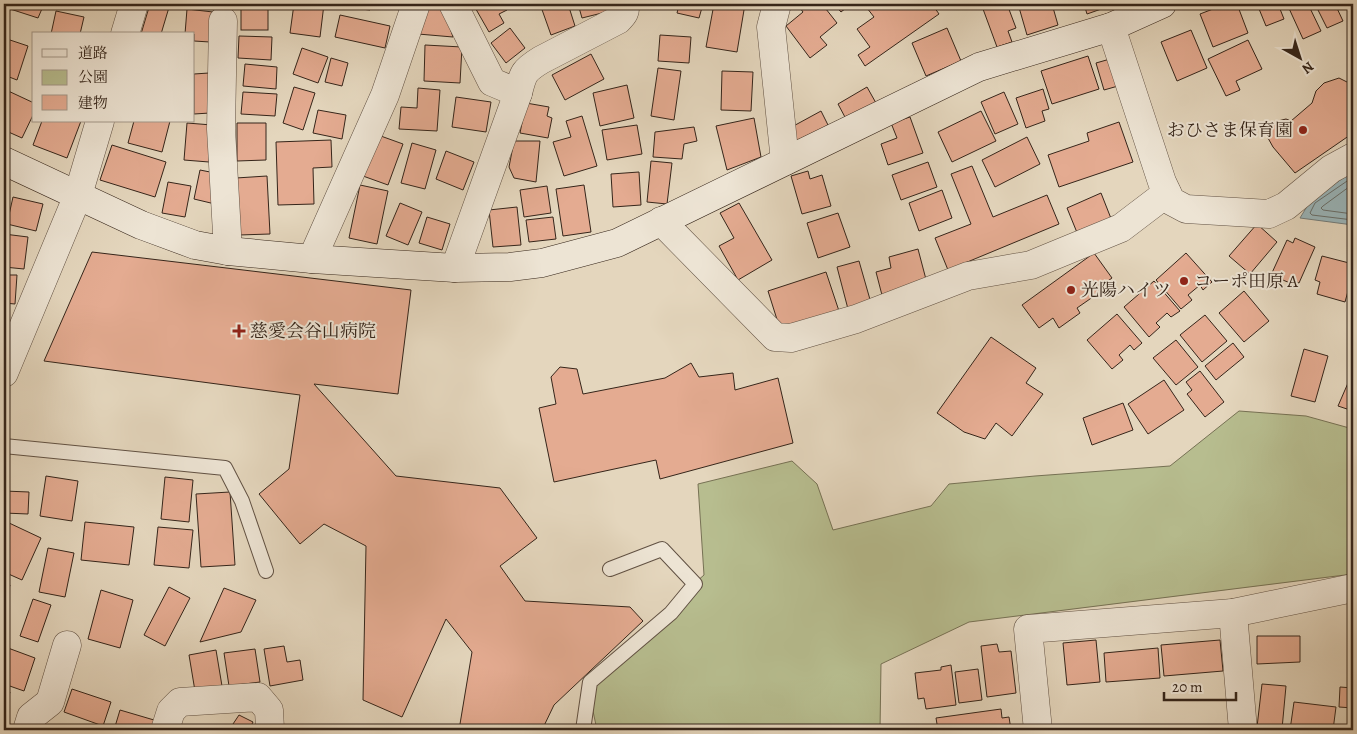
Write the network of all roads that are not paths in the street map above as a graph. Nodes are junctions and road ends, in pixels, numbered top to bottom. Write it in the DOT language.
graph roads {
  1 [pos="134,4"];
  2 [pos="416,4"];
  3 [pos="453,4"];
  4 [pos="624,4"];
  5 [pos="776,4"];
  6 [pos="1162,4"];
  7 [pos="223,21"];
  8 [pos="1111,27"];
  9 [pos="126,32"];
  10 [pos="518,93"];
  11 [pos="100,122"];
  12 [pos="1353,157"];
  13 [pos="4,161"];
  14 [pos="785,161"];
  15 [pos="1167,193"];
  16 [pos="78,195"];
  17 [pos="661,221"];
  18 [pos="228,251"];
  19 [pos="312,259"];
  20 [pos="455,268"];
  21 [pos="4,373"];
  22 [pos="4,446"];
  23 [pos="610,569"];
  24 [pos="266,571"];
  25 [pos="1353,588"];
  26 [pos="1233,613"];
  27 [pos="67,644"];
  28 [pos="27,730"];
  29 [pos="165,730"];
  30 [pos="271,730"];
  31 [pos="583,730"];
  32 [pos="1038,730"];
  33 [pos="1243,730"];
  1 -- 9 [label="street"];
  2 -- 19 [label="street"];
  3 -- 10 [label="street"];
  4 -- 10 [label="street"];
  5 -- 14 [label="street"];
  6 -- 8 [label="street"];
  7 -- 18 [label="street"];
  8 -- 14 [label="street"];
  8 -- 15 [label="street"];
  10 -- 20 [label="street"];
  11 -- 16 [label="street"];
  12 -- 15 [label="street"];
  13 -- 16 [label="street"];
  14 -- 17 [label="street"];
  15 -- 17 [label="street"];
  16 -- 18 [label="street"];
  16 -- 21 [label="street"];
  17 -- 20 [label="street"];
  18 -- 19 [label="street"];
  19 -- 20 [label="street"];
  22 -- 24 [label="lane"];
  23 -- 31 [label="lane"];
  25 -- 26 [label="street"];
  26 -- 32 [label="street"];
  26 -- 33 [label="street"];
  27 -- 28 [label="street"];
  29 -- 30 [label="street"];
}
